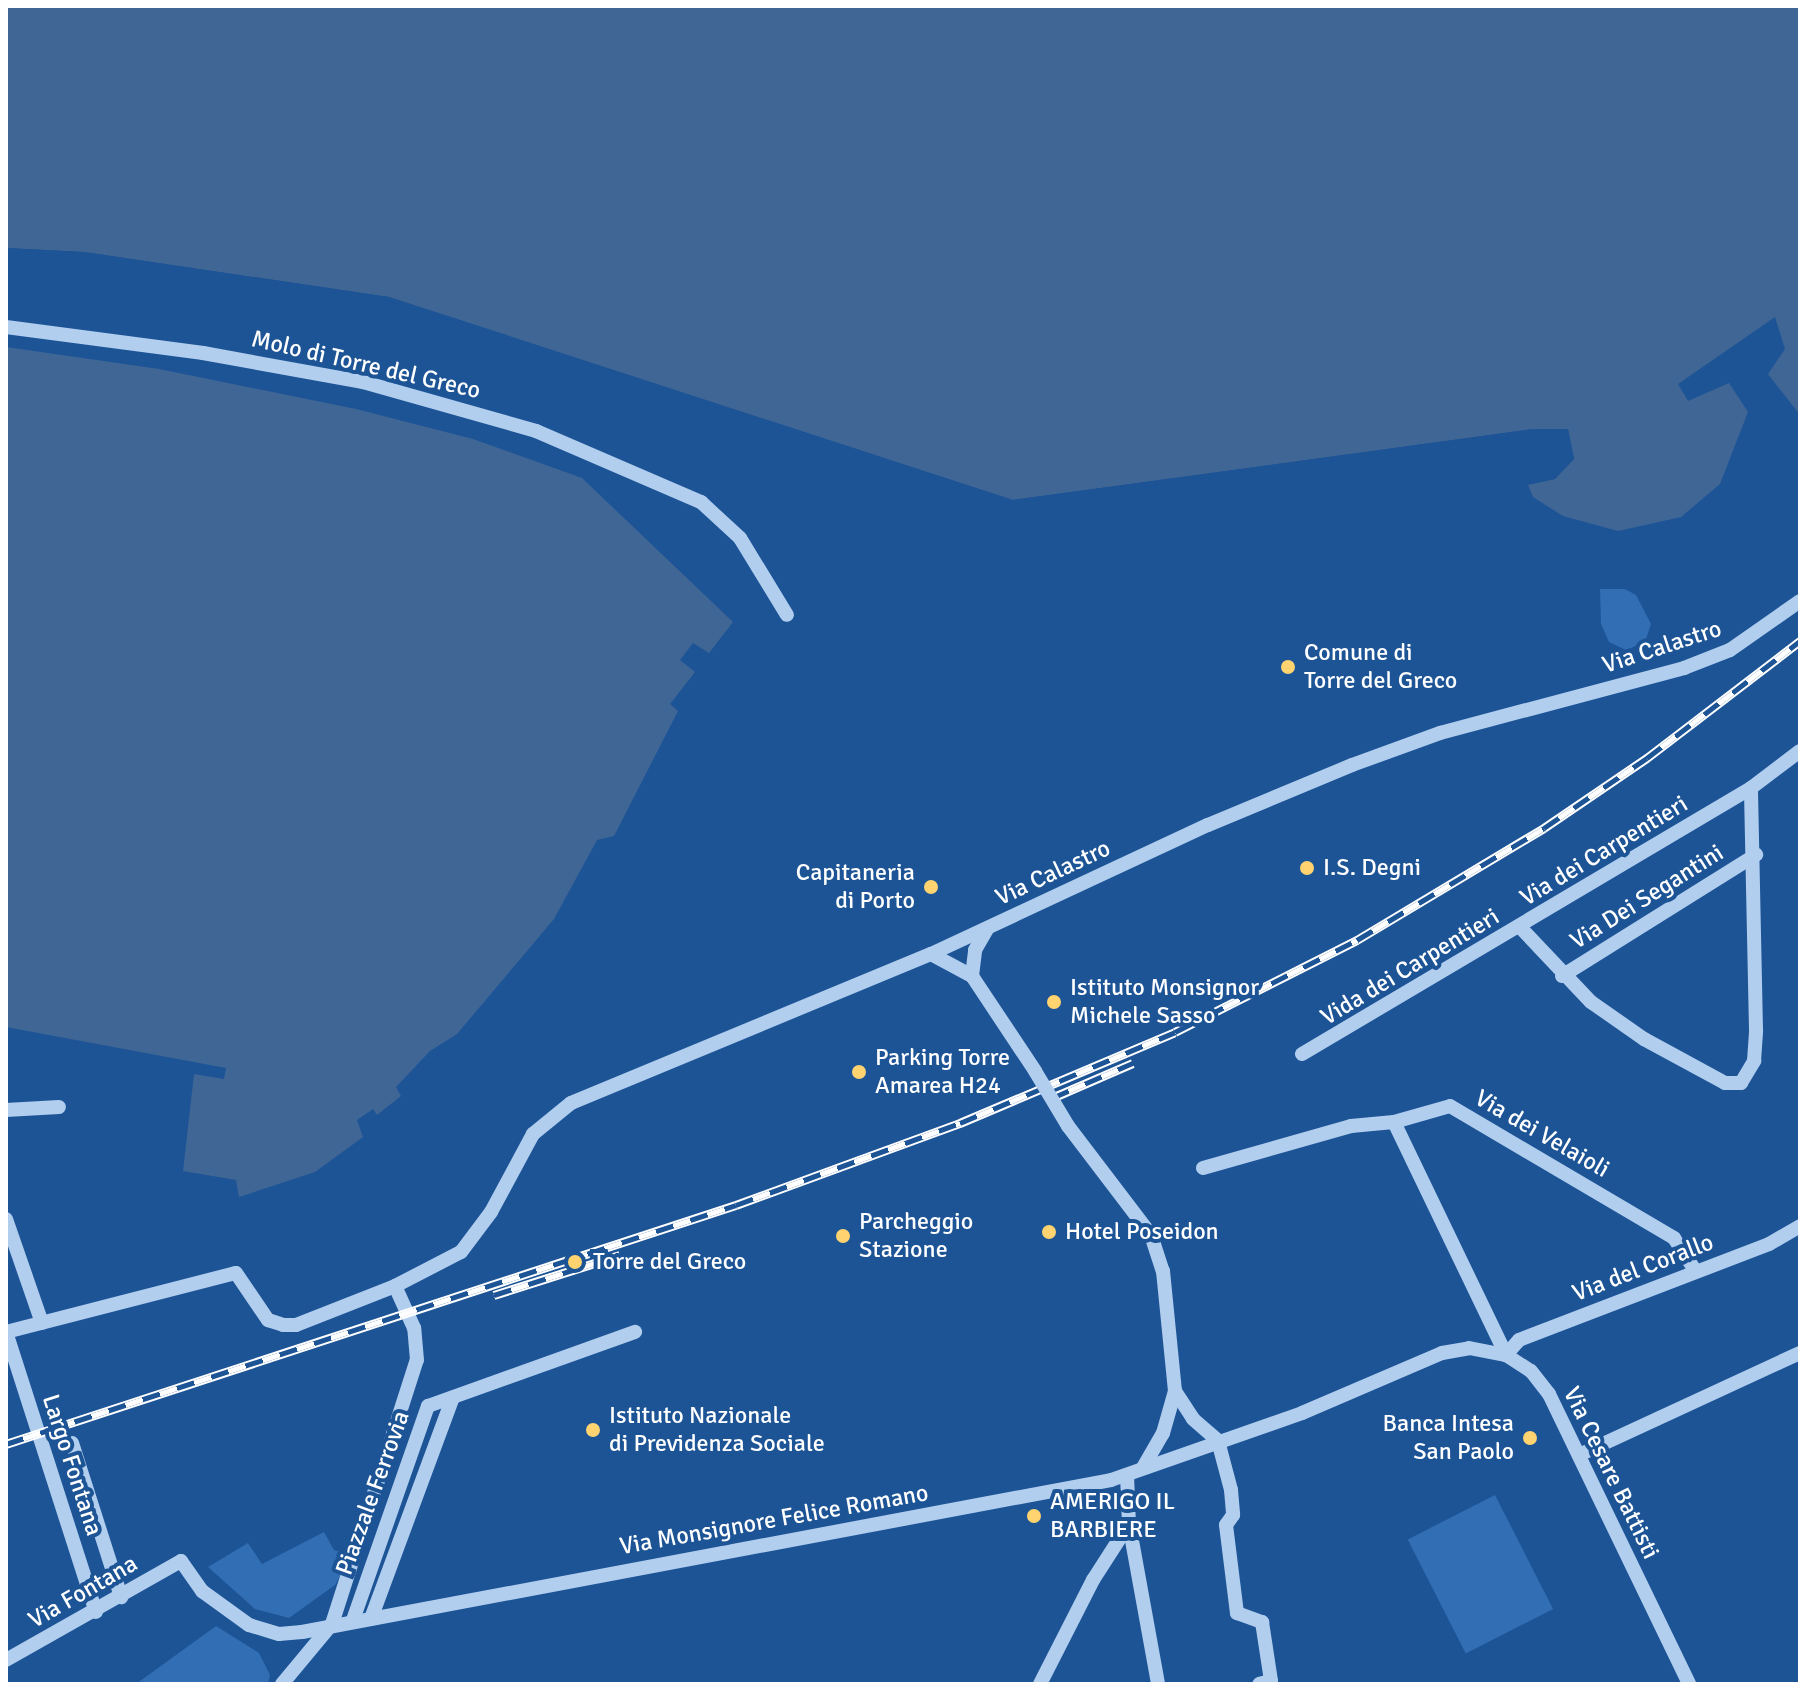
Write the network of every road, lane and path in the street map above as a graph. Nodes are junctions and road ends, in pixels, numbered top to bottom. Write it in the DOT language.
graph roads {
  1 [pos="6,327"];
  2 [pos="1800,601"];
  3 [pos="787,615"];
  4 [pos="1800,751"];
  5 [pos="1751,788"];
  6 [pos="1756,855"];
  7 [pos="1520,927"];
  8 [pos="987,929"];
  9 [pos="931,954"];
  10 [pos="972,976"];
  11 [pos="1562,976"];
  12 [pos="1302,1054"];
  13 [pos="59,1107"];
  14 [pos="6,1110"];
  15 [pos="1394,1122"];
  16 [pos="1203,1168"];
  17 [pos="6,1219"];
  18 [pos="1800,1226"];
  19 [pos="1695,1270"];
  20 [pos="399,1292"];
  21 [pos="42,1323"];
  22 [pos="6,1332"];
  23 [pos="635,1332"];
  24 [pos="1800,1353"];
  25 [pos="1506,1355"];
  26 [pos="1175,1391"];
  27 [pos="453,1397"];
  28 [pos="1218,1441"];
  29 [pos="72,1443"];
  30 [pos="1579,1455"];
  31 [pos="1143,1467"];
  32 [pos="1127,1475"];
  33 [pos="1129,1524"];
  34 [pos="181,1561"];
  35 [pos="121,1597"];
  36 [pos="96,1612"];
  37 [pos="372,1616"];
  38 [pos="353,1620"];
  39 [pos="332,1624"];
  40 [pos="6,1660"];
  41 [pos="1265,1683"];
  42 [pos="282,1684"];
  43 [pos="1040,1684"];
  44 [pos="1158,1684"];
  45 [pos="1689,1684"];
  1 -- 3 [label="street, Molo di Torre del Greco"];
  2 -- 8 [label="street, Via Calastro"];
  4 -- 5 [label="street, Via dei Carpentieri"];
  5 -- 6 [label="street, Via dei Carpentieri"];
  5 -- 7 [label="street, Via dei Carpentieri"];
  6 -- 11 [label="street, Via Dei Segantini"];
  6 -- 11 [label="street, Via dei Carpentieri"];
  7 -- 11 [label="street, Via dei Carpentieri"];
  7 -- 12 [label="street, Vida dei Carpentieri"];
  8 -- 9 [label="street, Via Calastro"];
  8 -- 10 [label="street"];
  9 -- 10 [label="street"];
  9 -- 20 [label="street, Via Calastro"];
  10 -- 26 [label="street, bridge"];
  13 -- 14 [label="street"];
  15 -- 16 [label="street, Via dei Velaioli"];
  15 -- 19 [label="street, Via dei Velaioli"];
  15 -- 25 [label="street"];
  17 -- 21 [label="street"];
  18 -- 19 [label="street, Via del Corallo"];
  19 -- 25 [label="street, Via del Corallo"];
  20 -- 21 [label="street, Via Calastro"];
  20 -- 39 [label="street"];
  21 -- 22 [label="street"];
  22 -- 36 [label="street, Largo Fontana"];
  23 -- 27 [label="street, Piazzale Ferrovia"];
  24 -- 30 [label="street"];
  25 -- 28 [label="street, Via Cesare Battisti"];
  25 -- 30 [label="street, Via Cesare Battisti"];
  26 -- 28 [label="street"];
  26 -- 31 [label="street"];
  27 -- 37 [label="street, Piazzale Ferrovia"];
  27 -- 38 [label="street, Piazzale Ferrovia"];
  28 -- 31 [label="street, Via Monsignore Felice Romano"];
  28 -- 41 [label="street"];
  29 -- 35 [label="street, Largo Fontana"];
  30 -- 45 [label="street, Via Cesare Battisti"];
  31 -- 32 [label="street, Via Monsignore Felice Romano"];
  32 -- 33 [label="street"];
  32 -- 37 [label="street, Via Monsignore Felice Romano"];
  33 -- 43 [label="street"];
  33 -- 44 [label="street"];
  34 -- 35 [label="street, Via Fontana"];
  34 -- 39 [label="street, Via Monsignore Felice Romano"];
  35 -- 36 [label="street, Via Fontana"];
  36 -- 40 [label="street, Via Fontana"];
  37 -- 38 [label="street, Via Monsignore Felice Romano"];
  38 -- 39 [label="street, Via Monsignore Felice Romano"];
  39 -- 42 [label="street"];
}
